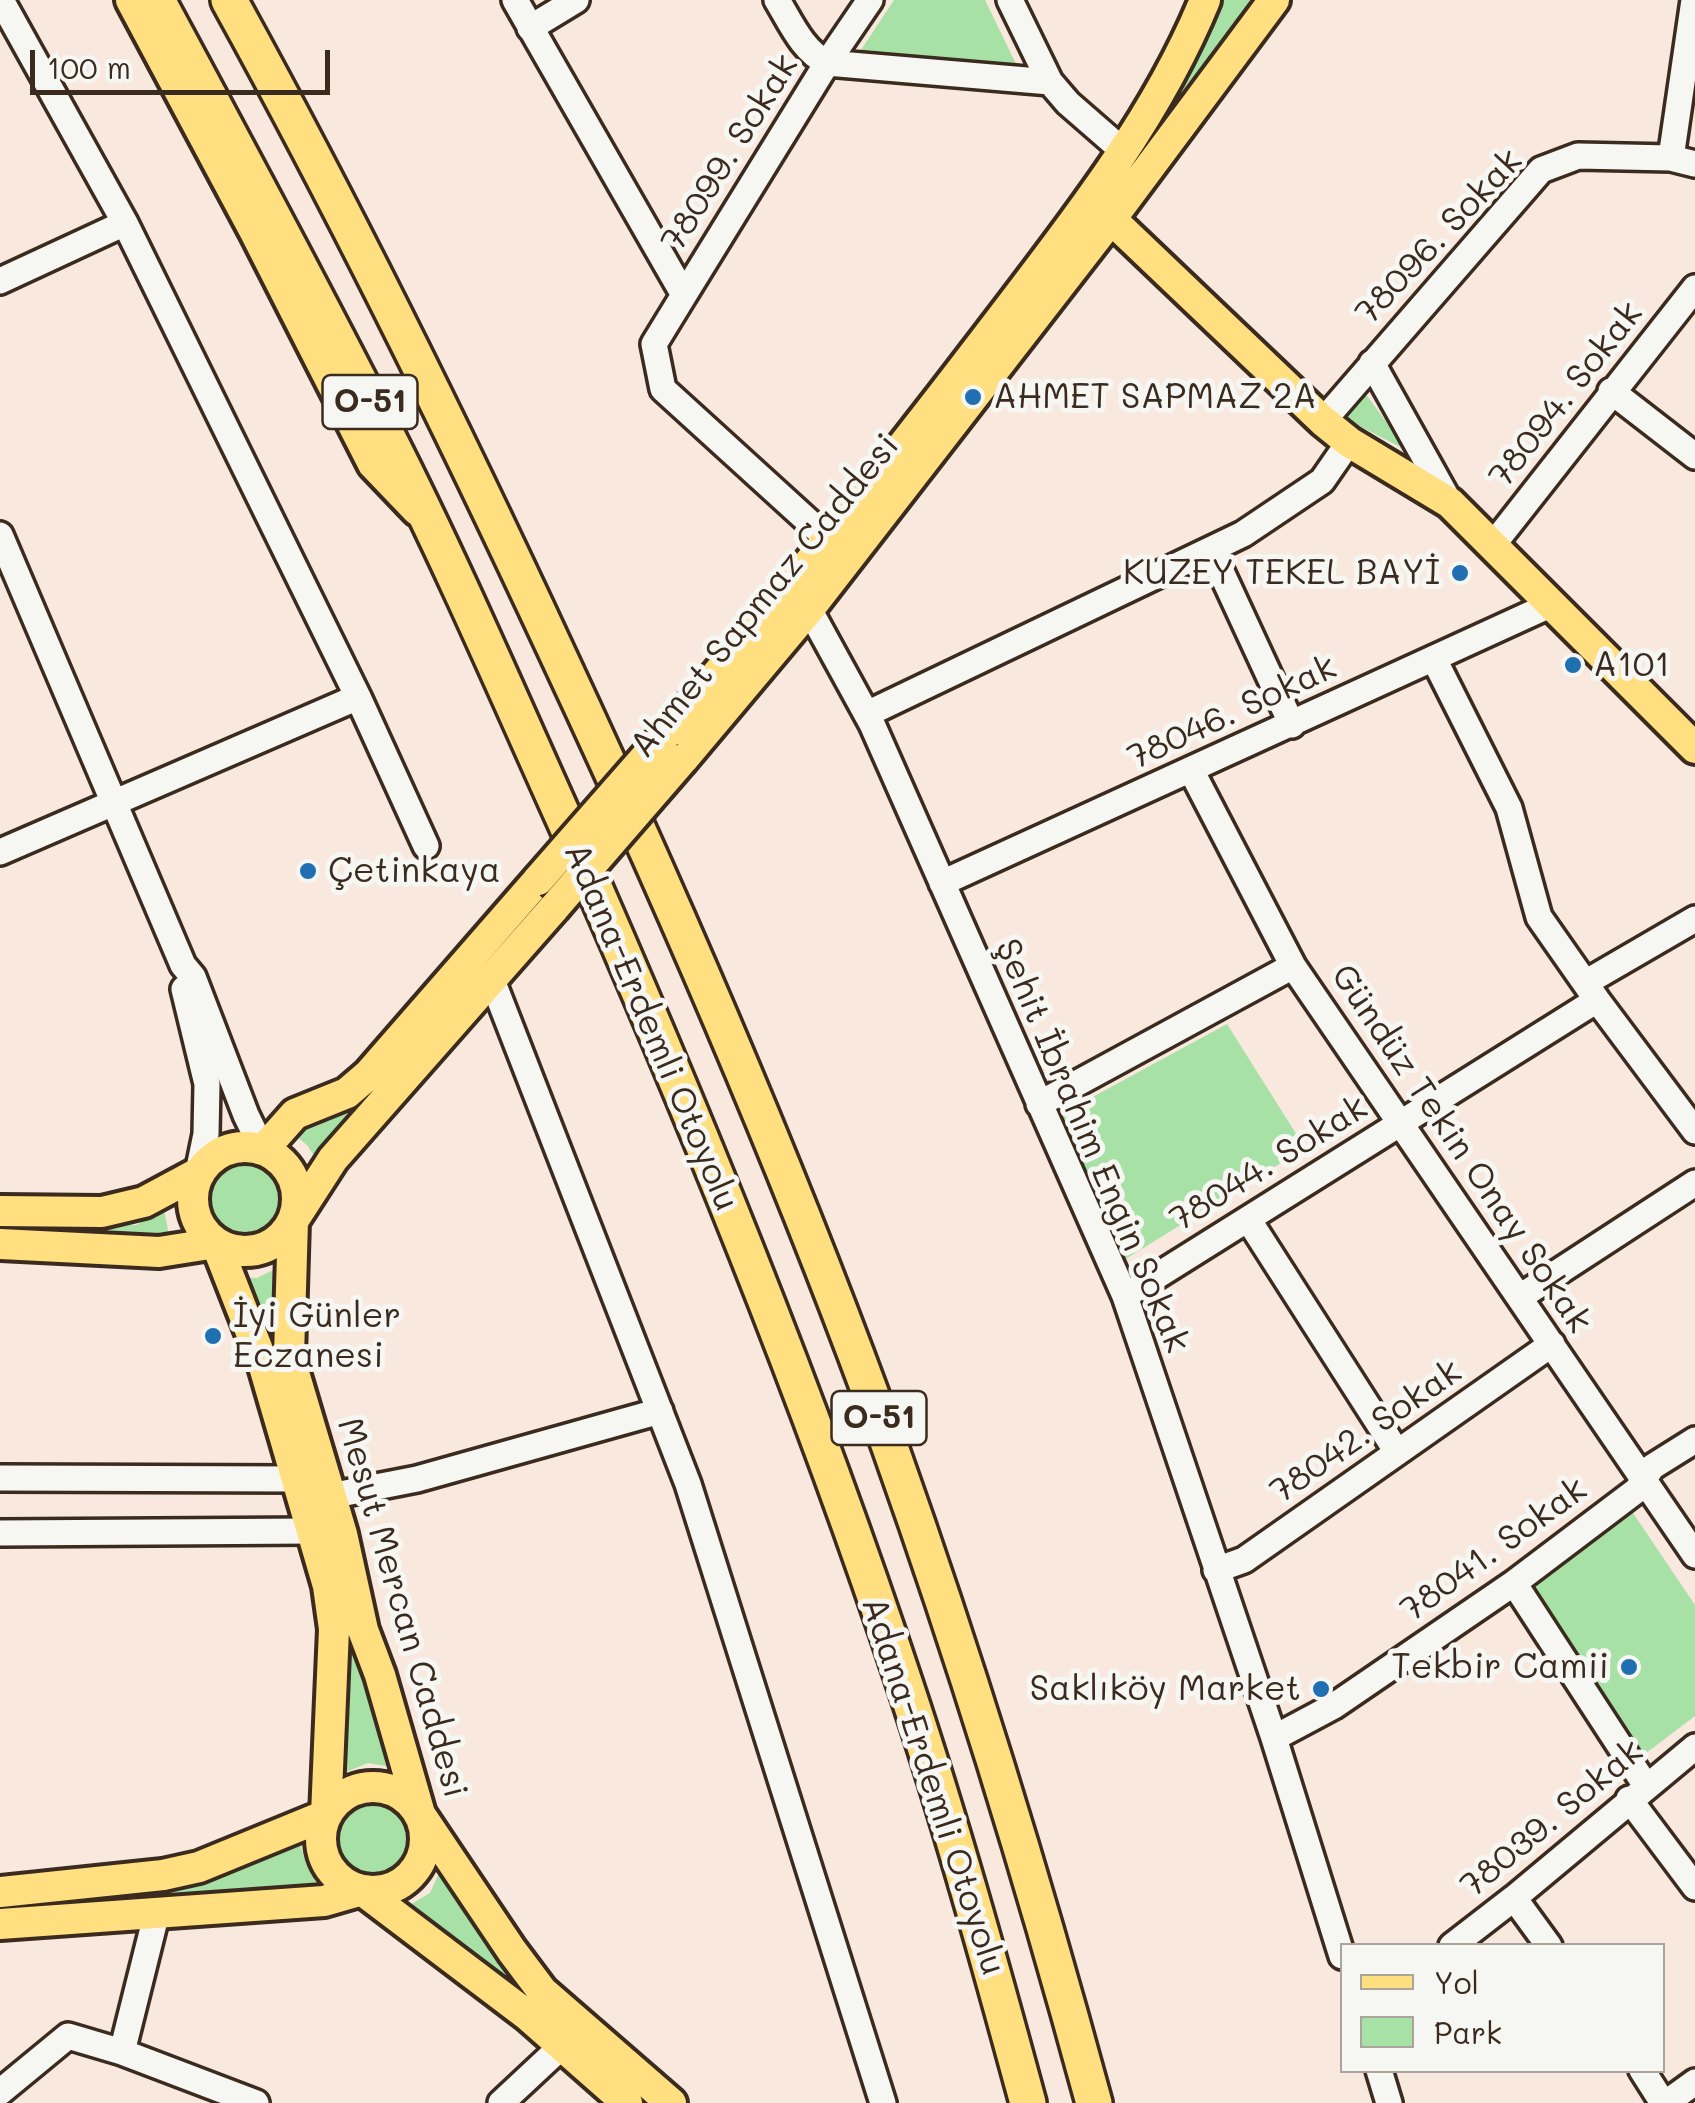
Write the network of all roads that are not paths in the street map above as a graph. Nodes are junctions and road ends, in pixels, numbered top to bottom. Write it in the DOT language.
graph roads {
  1 [pos="1,0"];
  2 [pos="131,0"];
  3 [pos="157,0"];
  4 [pos="229,0"];
  5 [pos="515,0"];
  6 [pos="576,0"];
  7 [pos="777,0"];
  8 [pos="870,0"];
  9 [pos="1010,0"];
  10 [pos="1205,0"];
  11 [pos="1274,0"];
  12 [pos="1694,0"];
  13 [pos="530,28"];
  14 [pos="826,63"];
  15 [pos="1050,82"];
  16 [pos="1122,150"];
  17 [pos="1683,161"];
  18 [pos="1112,220"];
  19 [pos="125,223"];
  20 [pos="0,282"];
  21 [pos="1695,288"];
  22 [pos="684,294"];
  23 [pos="1372,362"];
  24 [pos="1611,392"];
  25 [pos="1323,421"];
  26 [pos="1349,442"];
  27 [pos="1695,456"];
  28 [pos="1450,503"];
  29 [pos="428,522"];
  30 [pos="830,541"];
  31 [pos="1492,546"];
  32 [pos="3,548"];
  33 [pos="1212,552"];
  34 [pos="1550,605"];
  35 [pos="809,609"];
  36 [pos="1434,658"];
  37 [pos="358,697"];
  38 [pos="867,714"];
  39 [pos="1292,724"];
  40 [pos="674,747"];
  41 [pos="1695,748"];
  42 [pos="1191,770"];
  43 [pos="114,802"];
  44 [pos="426,846"];
  45 [pos="0,852"];
  46 [pos="942,884"];
  47 [pos="1695,919"];
  48 [pos="184,964"];
  49 [pos="1293,966"];
  50 [pos="492,980"];
  51 [pos="1591,992"];
  52 [pos="1039,1104"];
  53 [pos="1400,1124"];
  54 [pos="1695,1131"];
  55 [pos="263,1150"];
  56 [pos="198,1173"];
  57 [pos="1695,1183"];
  58 [pos="0,1211"];
  59 [pos="1248,1220"];
  60 [pos="292,1221"];
  61 [pos="216,1243"];
  62 [pos="0,1244"];
  63 [pos="1125,1296"];
  64 [pos="1520,1297"];
  65 [pos="1552,1344"];
  66 [pos="660,1412"];
  67 [pos="1695,1440"];
  68 [pos="1398,1452"];
  69 [pos="0,1478"];
  70 [pos="297,1478"];
  71 [pos="1645,1479"];
  72 [pos="330,1496"];
  73 [pos="312,1531"];
  74 [pos="0,1533"];
  75 [pos="1695,1555"];
  76 [pos="1216,1570"];
  77 [pos="1514,1583"];
  78 [pos="1274,1738"];
  79 [pos="1695,1747"];
  80 [pos="1638,1793"];
  81 [pos="420,1814"];
  82 [pos="326,1815"];
  83 [pos="1695,1886"];
  84 [pos="362,1890"];
  85 [pos="0,1892"];
  86 [pos="1514,1898"];
  87 [pos="157,1912"];
  88 [pos="0,1924"];
  89 [pos="1456,1943"];
  90 [pos="1547,1943"];
  91 [pos="1340,1950"];
  92 [pos="562,2046"];
  93 [pos="122,2052"];
  94 [pos="1380,2073"];
  95 [pos="1644,2073"];
  96 [pos="1695,2082"];
  97 [pos="0,2092"];
  98 [pos="256,2103"];
  99 [pos="500,2103"];
  100 [pos="628,2103"];
  101 [pos="671,2103"];
  102 [pos="882,2103"];
  103 [pos="1028,2103"];
  104 [pos="1094,2103"];
  105 [pos="1389,2103"];
  106 [pos="1665,2103"];
  1 -- 19 [label="street"];
  2 -- 29 [label="main road"];
  3 -- 29 [label="highway, Adana-Erdemli Otoyolu / O-51"];
  4 -- 104 [label="highway, Adana-Erdemli Otoyolu / O-51"];
  5 -- 13 [label="street"];
  6 -- 13 [label="street"];
  7 -- 14 [label="street"];
  8 -- 14 [label="street, 78099. Sokak"];
  9 -- 15 [label="street"];
  10 -- 16 [label="main road, Ahmet Sapmaz Caddesi"];
  11 -- 18 [label="main road, Ahmet Sapmaz Caddesi"];
  12 -- 17 [label="street"];
  13 -- 22 [label="street"];
  14 -- 15 [label="street"];
  14 -- 22 [label="street, 78099. Sokak"];
  15 -- 16 [label="street"];
  16 -- 30 [label="main road, Ahmet Sapmaz Caddesi"];
  17 -- 23 [label="street, 78096. Sokak"];
  18 -- 25 [label="main road"];
  18 -- 35 [label="main road, Ahmet Sapmaz Caddesi"];
  19 -- 20 [label="street"];
  19 -- 37 [label="street"];
  21 -- 24 [label="street, 78094. Sokak"];
  22 -- 30 [label="street, 78099. Sokak"];
  23 -- 25 [label="street, 78096. Sokak"];
  23 -- 28 [label="street"];
  24 -- 27 [label="street"];
  24 -- 31 [label="street, 78094. Sokak"];
  25 -- 26 [label="main road"];
  26 -- 28 [label="main road"];
  26 -- 33 [label="street"];
  28 -- 31 [label="main road"];
  29 -- 103 [label="highway, Adana-Erdemli Otoyolu / O-51"];
  30 -- 40 [label="main road, Ahmet Sapmaz Caddesi"];
  31 -- 34 [label="main road"];
  32 -- 43 [label="street"];
  33 -- 38 [label="street"];
  33 -- 39 [label="street"];
  34 -- 36 [label="street, 78046. Sokak"];
  34 -- 41 [label="main road"];
  35 -- 38 [label="street, Şehit İbrahim Engin Sokak"];
  35 -- 40 [label="main road, Ahmet Sapmaz Caddesi"];
  36 -- 39 [label="street, 78046. Sokak"];
  36 -- 51 [label="street"];
  37 -- 43 [label="street"];
  37 -- 44 [label="street"];
  38 -- 46 [label="street, Şehit İbrahim Engin Sokak"];
  39 -- 42 [label="street, 78046. Sokak"];
  40 -- 50 [label="main road, Ahmet Sapmaz Caddesi, bridge"];
  40 -- 55 [label="main road, Ahmet Sapmaz Caddesi, bridge"];
  42 -- 46 [label="street, 78046. Sokak"];
  42 -- 49 [label="street, Gündüz Tekin Onay Sokak"];
  43 -- 45 [label="street"];
  43 -- 48 [label="street"];
  46 -- 52 [label="street, Şehit İbrahim Engin Sokak"];
  47 -- 51 [label="street, 78044. Sokak"];
  48 -- 55 [label="street"];
  48 -- 56 [label="street"];
  49 -- 52 [label="street"];
  49 -- 53 [label="street, Gündüz Tekin Onay Sokak"];
  50 -- 60 [label="main road, Ahmet Sapmaz Caddesi"];
  50 -- 66 [label="street"];
  51 -- 53 [label="street, 78044. Sokak"];
  51 -- 54 [label="street"];
  52 -- 63 [label="street, Şehit İbrahim Engin Sokak"];
  53 -- 59 [label="street, 78044. Sokak"];
  53 -- 64 [label="street, Gündüz Tekin Onay Sokak"];
  55 -- 56 [label="main road"];
  55 -- 60 [label="main road"];
  56 -- 58 [label="main road"];
  56 -- 61 [label="main road"];
  57 -- 64 [label="street"];
  59 -- 63 [label="street, 78044. Sokak"];
  59 -- 68 [label="street"];
  60 -- 61 [label="main road"];
  60 -- 72 [label="main road, Mesut Mercan Caddesi"];
  61 -- 62 [label="main road"];
  61 -- 70 [label="main road, Mesut Mercan Caddesi"];
  63 -- 76 [label="street, Şehit İbrahim Engin Sokak"];
  64 -- 65 [label="street, Gündüz Tekin Onay Sokak"];
  65 -- 68 [label="street, 78042. Sokak"];
  65 -- 71 [label="street, Gündüz Tekin Onay Sokak"];
  66 -- 72 [label="street"];
  66 -- 102 [label="street"];
  67 -- 71 [label="street, 78041. Sokak"];
  68 -- 76 [label="street, 78042. Sokak"];
  69 -- 70 [label="street"];
  70 -- 73 [label="main road, Mesut Mercan Caddesi"];
  71 -- 75 [label="street, Gündüz Tekin Onay Sokak"];
  71 -- 77 [label="street, 78041. Sokak"];
  72 -- 81 [label="main road, Mesut Mercan Caddesi"];
  73 -- 74 [label="street"];
  73 -- 82 [label="main road, Mesut Mercan Caddesi"];
  76 -- 78 [label="street, Şehit İbrahim Engin Sokak"];
  77 -- 78 [label="street, 78041. Sokak"];
  77 -- 80 [label="street"];
  78 -- 91 [label="street, Şehit İbrahim Engin Sokak"];
  79 -- 80 [label="street, 78039. Sokak"];
  80 -- 83 [label="street"];
  80 -- 86 [label="street, 78039. Sokak"];
  81 -- 82 [label="main road"];
  81 -- 84 [label="main road"];
  81 -- 101 [label="main road, Mesut Mercan Caddesi"];
  82 -- 84 [label="main road"];
  82 -- 85 [label="main road"];
  84 -- 87 [label="main road"];
  84 -- 92 [label="main road"];
  86 -- 89 [label="street, 78039. Sokak"];
  86 -- 90 [label="street"];
  87 -- 88 [label="main road"];
  87 -- 93 [label="street"];
  92 -- 99 [label="street"];
  92 -- 100 [label="main road"];
  93 -- 97 [label="street"];
  93 -- 98 [label="street"];
  94 -- 105 [label="street"];
  95 -- 106 [label="street"];
  96 -- 106 [label="street"];
}
